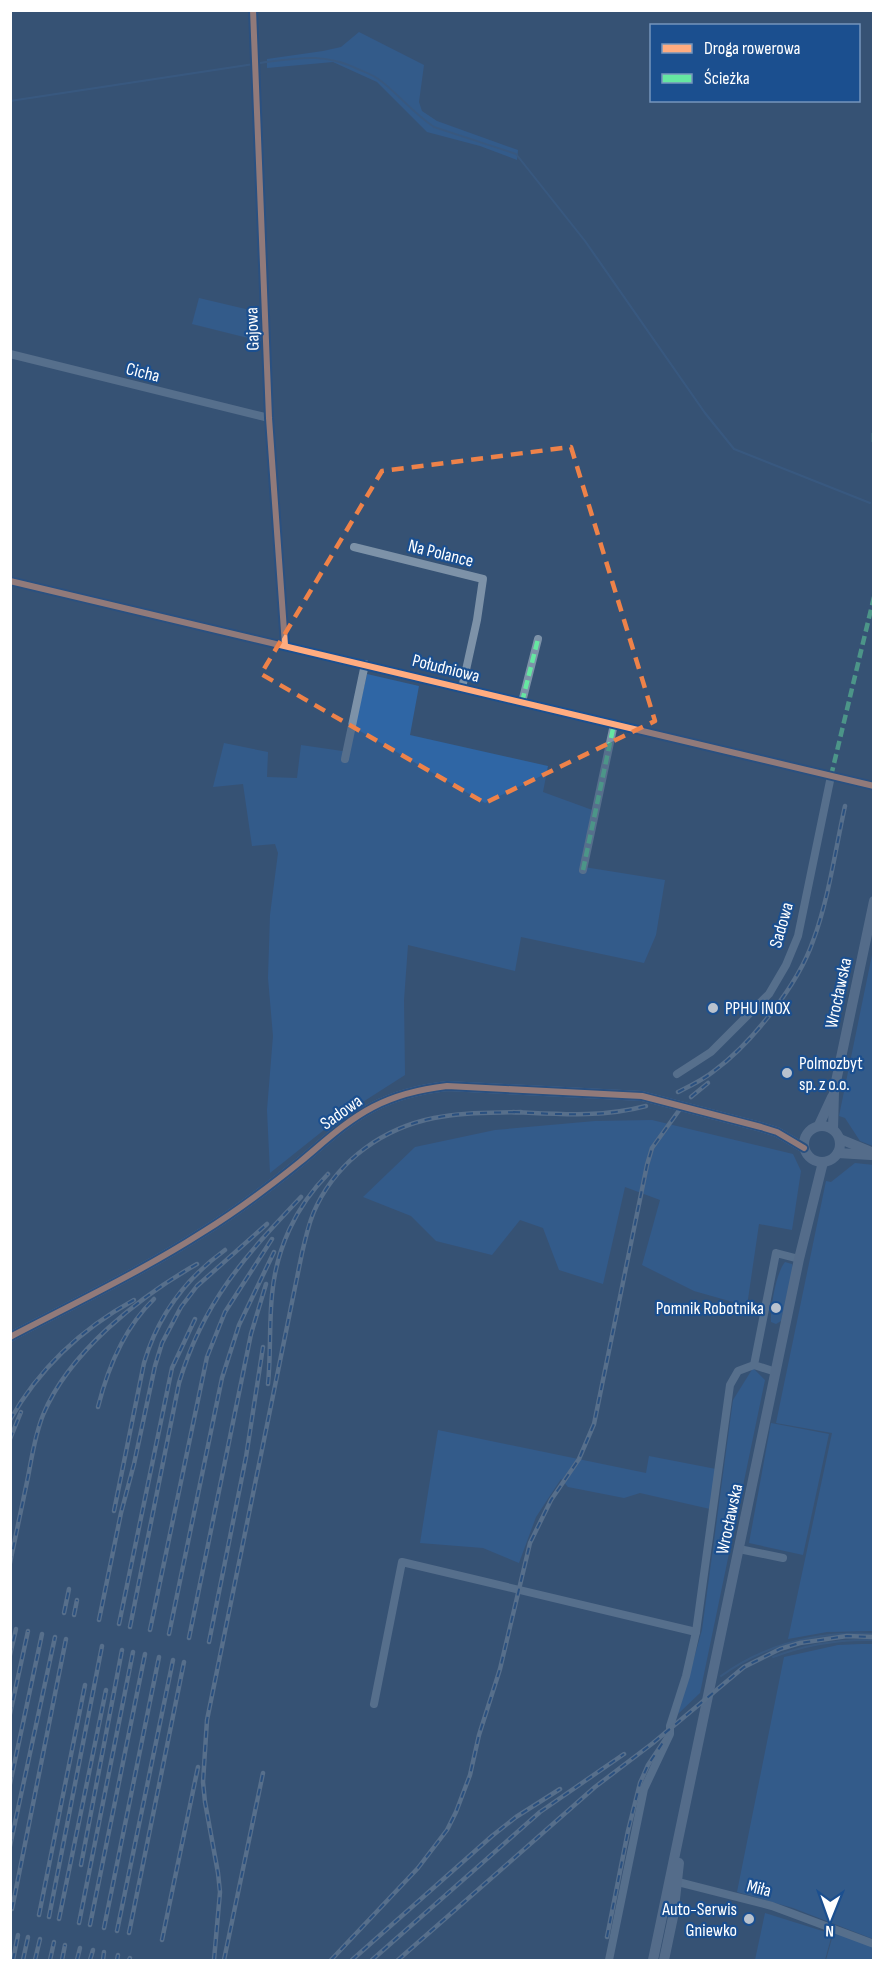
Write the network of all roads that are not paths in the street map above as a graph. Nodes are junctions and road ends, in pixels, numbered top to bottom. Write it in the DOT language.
graph roads {
  1 [pos="253,10"];
  2 [pos="10,354"];
  3 [pos="269,418"];
  4 [pos="354,547"];
  5 [pos="10,580"];
  6 [pos="538,639"];
  7 [pos="285,645"];
  8 [pos="364,664"];
  9 [pos="462,688"];
  10 [pos="522,702"];
  11 [pos="614,724"];
  12 [pos="345,759"];
  13 [pos="836,777"];
  14 [pos="873,786"];
  15 [pos="583,870"];
  16 [pos="873,901"];
  17 [pos="676,1074"];
  18 [pos="834,1091"];
  19 [pos="819,1125"];
  20 [pos="777,1132"];
  21 [pos="807,1132"];
  22 [pos="836,1134"];
  23 [pos="804,1148"];
  24 [pos="838,1153"];
  25 [pos="873,1154"];
  26 [pos="818,1161"];
  27 [pos="800,1259"];
  28 [pos="10,1337"];
  29 [pos="753,1365"];
  30 [pos="776,1372"];
  31 [pos="740,1549"];
  32 [pos="783,1558"];
  33 [pos="696,1632"];
  34 [pos="374,1704"];
  35 [pos="673,1881"];
  36 [pos="873,1944"];
  37 [pos="609,1960"];
  38 [pos="653,1960"];
  39 [pos="664,1960"];
  1 -- 3 [label="street, Gajowa"];
  2 -- 3 [label="street, Cicha"];
  3 -- 7 [label="street, Gajowa"];
  4 -- 9 [label="street, Na Polance"];
  5 -- 7 [label="street, Południowa"];
  6 -- 10 [label="street"];
  7 -- 8 [label="street, Południowa"];
  8 -- 9 [label="street, Południowa"];
  8 -- 12 [label="street"];
  9 -- 10 [label="street, Południowa"];
  10 -- 11 [label="street, Południowa"];
  11 -- 13 [label="street, Południowa"];
  11 -- 15 [label="street"];
  13 -- 14 [label="street, Południowa"];
  13 -- 17 [label="street, Sadowa"];
  16 -- 18 [label="main road, Wrocławska"];
  18 -- 19 [label="main road, Wrocławska"];
  18 -- 22 [label="main road, Wrocławska"];
  19 -- 21 [label="main road"];
  19 -- 22 [label="main road"];
  20 -- 21 [label="main road, Sadowa"];
  20 -- 23 [label="main road, Sadowa"];
  20 -- 28 [label="main road, Sadowa"];
  21 -- 23 [label="main road"];
  22 -- 24 [label="main road"];
  22 -- 25 [label="main road"];
  23 -- 26 [label="main road"];
  24 -- 25 [label="main road"];
  24 -- 26 [label="main road"];
  26 -- 27 [label="main road, Wrocławska"];
  27 -- 29 [label="street"];
  27 -- 30 [label="main road, Wrocławska"];
  29 -- 30 [label="street"];
  29 -- 33 [label="street"];
  30 -- 31 [label="main road, Wrocławska"];
  31 -- 32 [label="street"];
  31 -- 35 [label="main road, Wrocławska"];
  33 -- 34 [label="street"];
  33 -- 37 [label="street"];
  35 -- 36 [label="street, Miła"];
  35 -- 38 [label="main road, Wrocławska"];
  35 -- 39 [label="main road, Wrocławska"];
}
